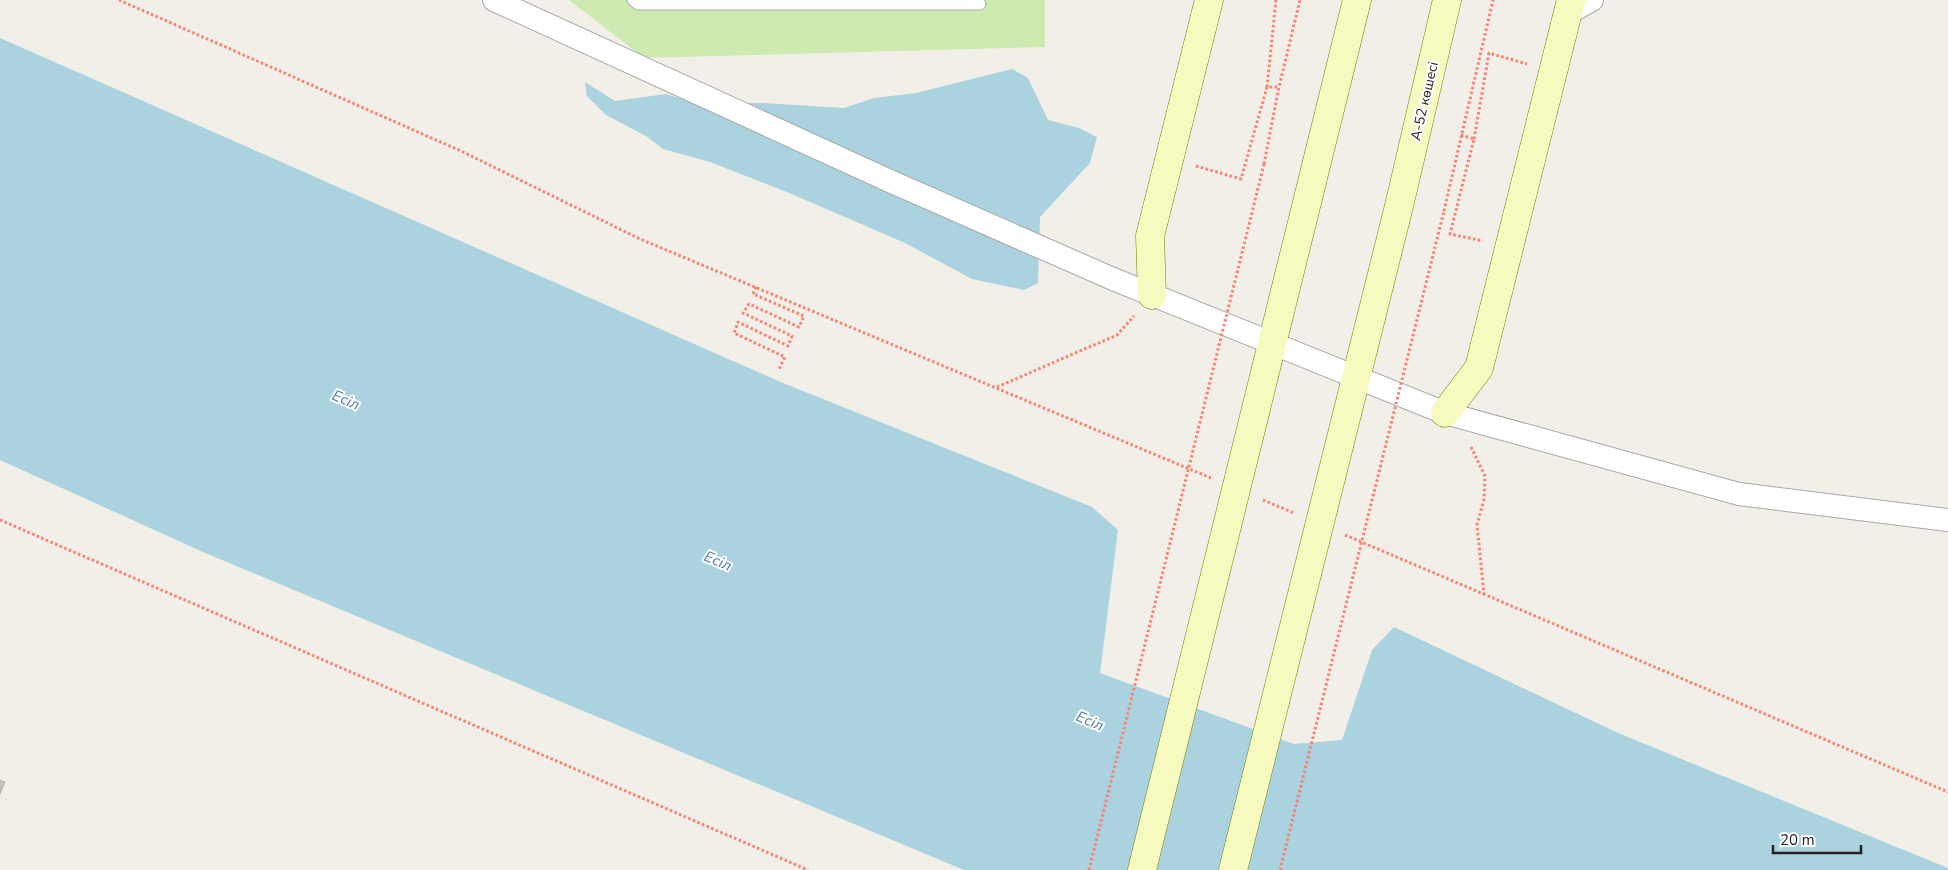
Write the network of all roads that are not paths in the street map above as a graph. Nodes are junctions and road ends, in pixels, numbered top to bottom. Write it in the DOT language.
graph roads {
  1 [pos="494,0"];
  2 [pos="633,0"];
  3 [pos="1209,0"];
  4 [pos="1357,0"];
  5 [pos="1448,0"];
  6 [pos="1592,0"];
  7 [pos="980,4"];
  8 [pos="1569,7"];
  9 [pos="1152,294"];
  10 [pos="1445,413"];
  11 [pos="1948,520"];
  12 [pos="1142,870"];
  13 [pos="1233,870"];
  1 -- 9 [label="street"];
  2 -- 7 [label="lane"];
  3 -- 9 [label="main road"];
  4 -- 12 [label="main road"];
  5 -- 13 [label="main road, А-52 көшесі"];
  6 -- 8 [label="street"];
  8 -- 10 [label="main road"];
  9 -- 10 [label="street"];
  10 -- 11 [label="street"];
}
